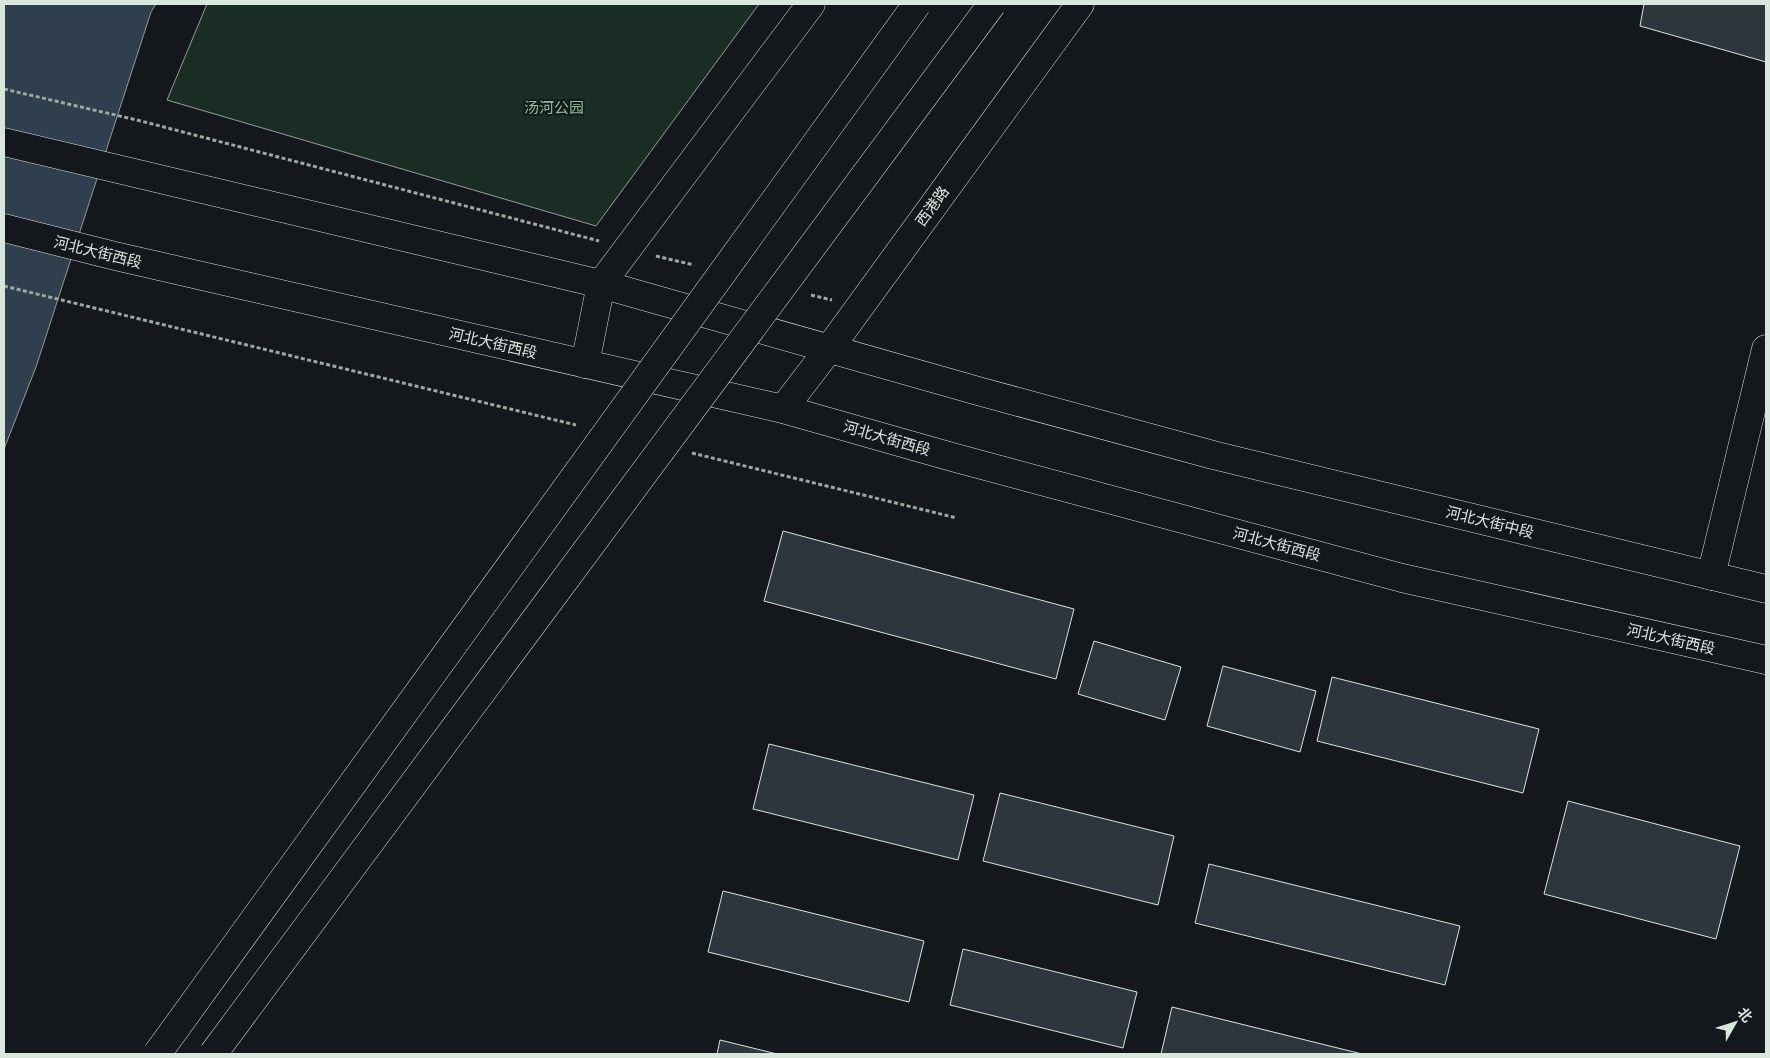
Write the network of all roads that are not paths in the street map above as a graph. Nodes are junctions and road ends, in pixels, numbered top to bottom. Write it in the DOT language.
graph roads {
  1 [pos="811,4"];
  2 [pos="917,4"];
  3 [pos="992,4"];
  4 [pos="1080,4"];
  5 [pos="4,142"];
  6 [pos="4,228"];
  7 [pos="601,284"];
  8 [pos="829,349"];
  9 [pos="1766,349"];
  10 [pos="585,364"];
  11 [pos="783,409"];
  12 [pos="1711,576"];
  13 [pos="1766,589"];
  14 [pos="1766,660"];
  15 [pos="157,1054"];
  16 [pos="213,1054"];
  1 -- 7 [label="main road"];
  2 -- 15 [label="main road, bridge"];
  3 -- 16 [label="main road, bridge"];
  4 -- 8 [label="main road, 西港路"];
  5 -- 7 [label="main road"];
  6 -- 10 [label="main road, 河北大街西段"];
  7 -- 8 [label="main road"];
  7 -- 10 [label="main road"];
  8 -- 11 [label="main road, 西港路"];
  8 -- 12 [label="main road, 河北大街中段"];
  9 -- 12 [label="main road"];
  10 -- 11 [label="main road, 河北大街西段"];
  11 -- 14 [label="main road, 河北大街西段"];
  12 -- 13 [label="main road, 河北大街中段"];
}
